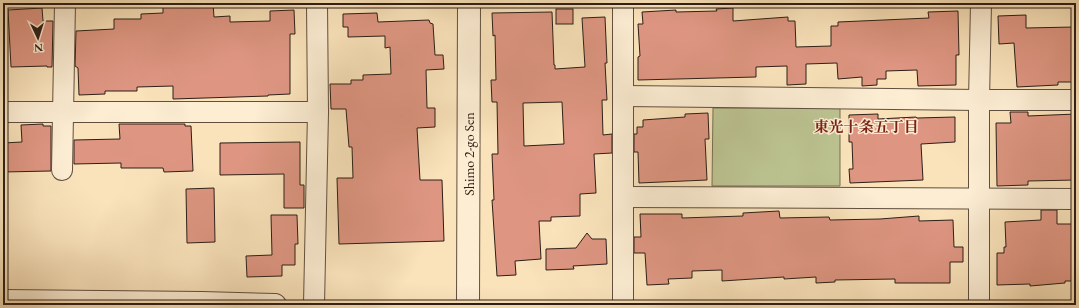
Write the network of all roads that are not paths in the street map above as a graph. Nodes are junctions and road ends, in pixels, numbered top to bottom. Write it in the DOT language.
graph roads {
  1 [pos="65,3"];
  2 [pos="317,3"];
  3 [pos="469,3"];
  4 [pos="623,3"];
  5 [pos="981,3"];
  6 [pos="624,96"];
  7 [pos="979,100"];
  8 [pos="1076,100"];
  9 [pos="64,111"];
  10 [pos="3,112"];
  11 [pos="318,112"];
  12 [pos="62,170"];
  13 [pos="623,196"];
  14 [pos="979,199"];
  15 [pos="1076,199"];
  16 [pos="3,301"];
  17 [pos="202,304"];
  18 [pos="275,305"];
  19 [pos="314,305"];
  20 [pos="468,305"];
  21 [pos="623,305"];
  22 [pos="978,305"];
  1 -- 9 [label="street"];
  2 -- 11 [label="street"];
  3 -- 20 [label="street, Shimo 2-go Sen"];
  4 -- 6 [label="street"];
  5 -- 7 [label="street"];
  6 -- 7 [label="street"];
  6 -- 13 [label="street"];
  7 -- 8 [label="street"];
  7 -- 14 [label="street"];
  9 -- 10 [label="street"];
  9 -- 11 [label="street"];
  9 -- 12 [label="street"];
  11 -- 19 [label="street"];
  13 -- 14 [label="street"];
  13 -- 21 [label="street"];
  14 -- 15 [label="street"];
  14 -- 22 [label="street"];
  16 -- 17 [label="street"];
  17 -- 18 [label="street"];
}
